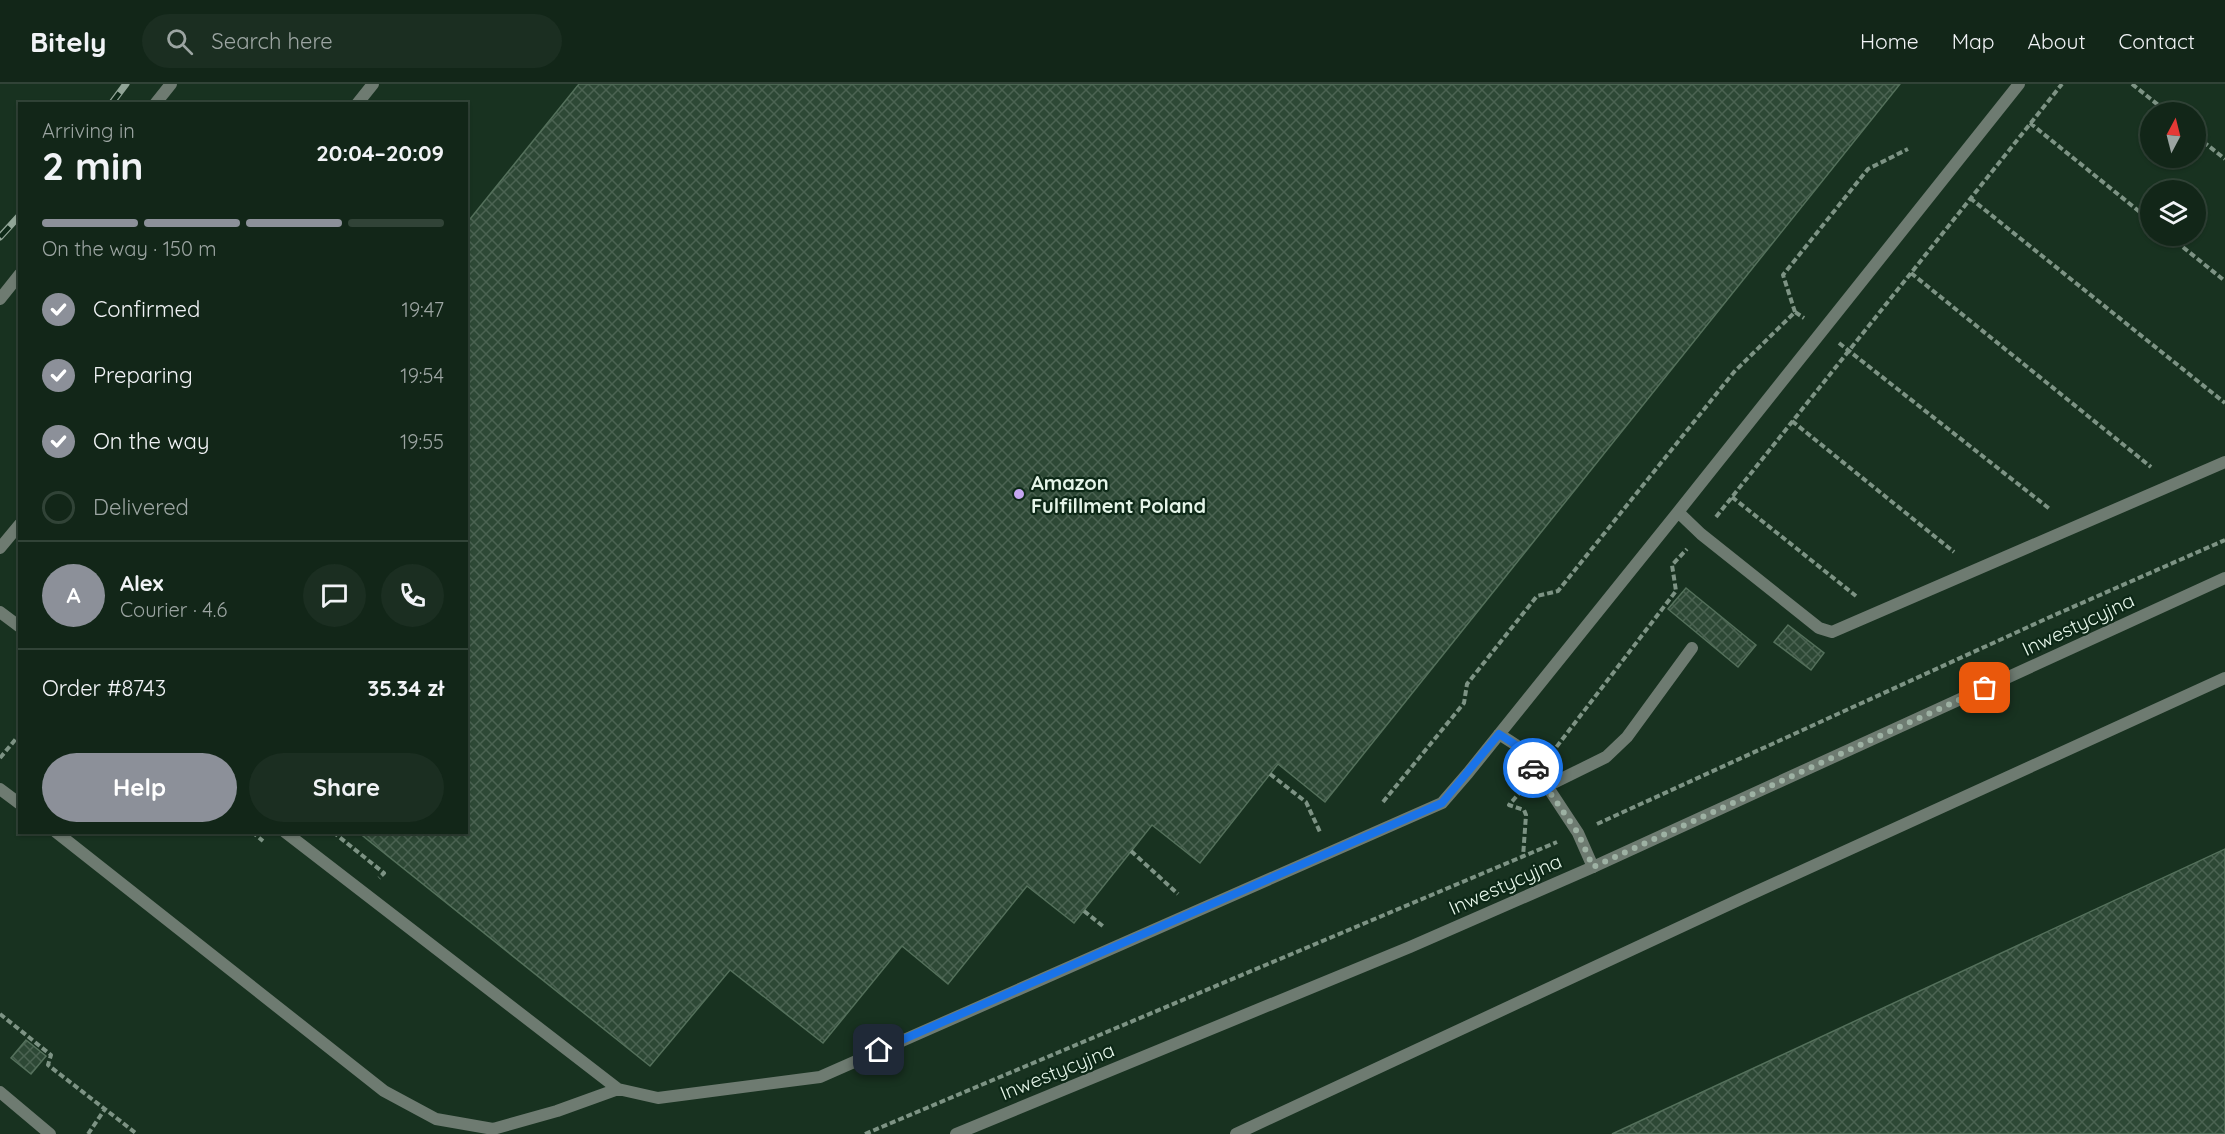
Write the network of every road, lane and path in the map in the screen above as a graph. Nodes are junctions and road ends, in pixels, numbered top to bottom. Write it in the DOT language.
graph roads {
  1 [pos="171,84"];
  2 [pos="373,84"];
  3 [pos="2019,84"];
  4 [pos="2062,84"];
  5 [pos="2132,84"];
  6 [pos="157,102"];
  7 [pos="359,102"];
  8 [pos="2154,102"];
  9 [pos="2030,123"];
  10 [pos="2206,144"];
  11 [pos="1908,149"];
  12 [pos="2225,159"];
  13 [pos="1970,198"];
  14 [pos="2140,212"];
  15 [pos="2181,246"];
  16 [pos="1911,273"];
  17 [pos="18,276"];
  18 [pos="2225,281"];
  19 [pos="0,299"];
  20 [pos="1795,312"];
  21 [pos="2225,404"];
  22 [pos="1792,421"];
  23 [pos="2225,462"];
  24 [pos="2151,467"];
  25 [pos="1732,497"];
  26 [pos="1678,512"];
  27 [pos="18,526"];
  28 [pos="1701,534"];
  29 [pos="2225,540"];
  30 [pos="0,548"];
  31 [pos="1954,552"];
  32 [pos="2225,578"];
  33 [pos="1857,597"];
  34 [pos="0,612"];
  35 [pos="18,626"];
  36 [pos="1692,648"];
  37 [pos="2225,678"];
  38 [pos="1499,734"];
  39 [pos="18,736"];
  40 [pos="0,758"];
  41 [pos="1536,773"];
  42 [pos="1270,774"];
  43 [pos="1547,786"];
  44 [pos="0,789"];
  45 [pos="18,802"];
  46 [pos="1320,832"];
  47 [pos="1578,833"];
  48 [pos="59,834"];
  49 [pos="288,834"];
  50 [pos="1131,852"];
  51 [pos="1523,857"];
  52 [pos="1593,867"];
  53 [pos="1178,895"];
  54 [pos="0,1014"];
  55 [pos="618,1089"];
  56 [pos="0,1092"];
  57 [pos="105,1109"];
  58 [pos="50,1134"];
  59 [pos="88,1134"];
  60 [pos="137,1134"];
  61 [pos="865,1134"];
  62 [pos="956,1134"];
  63 [pos="1236,1134"];
  1 -- 6 [label="street"];
  2 -- 7 [label="street"];
  3 -- 26 [label="street"];
  4 -- 9 [label="path"];
  5 -- 8 [label="path"];
  9 -- 13 [label="path"];
  9 -- 14 [label="path"];
  10 -- 12 [label="path"];
  11 -- 20 [label="path"];
  13 -- 16 [label="path"];
  13 -- 21 [label="path"];
  15 -- 18 [label="path"];
  16 -- 22 [label="path"];
  16 -- 24 [label="path"];
  17 -- 19 [label="street"];
  22 -- 25 [label="path"];
  22 -- 31 [label="path"];
  23 -- 28 [label="street"];
  25 -- 28 [label="path"];
  25 -- 33 [label="path"];
  26 -- 28 [label="street"];
  26 -- 38 [label="street"];
  27 -- 30 [label="street"];
  28 -- 41 [label="path"];
  29 -- 47 [label="path"];
  32 -- 52 [label="street, Inwestycyjna"];
  34 -- 35 [label="street"];
  36 -- 43 [label="street"];
  37 -- 63 [label="street"];
  38 -- 41 [label="street"];
  38 -- 55 [label="street"];
  39 -- 40 [label="path"];
  41 -- 43 [label="street"];
  41 -- 51 [label="path"];
  42 -- 46 [label="path"];
  43 -- 47 [label="street"];
  44 -- 45 [label="street"];
  47 -- 51 [label="path"];
  47 -- 52 [label="street"];
  48 -- 55 [label="street"];
  49 -- 55 [label="street"];
  50 -- 53 [label="path"];
  51 -- 61 [label="path"];
  52 -- 62 [label="street, Inwestycyjna"];
  54 -- 57 [label="path"];
  56 -- 58 [label="street"];
  57 -- 59 [label="path"];
  57 -- 60 [label="path"];
}
